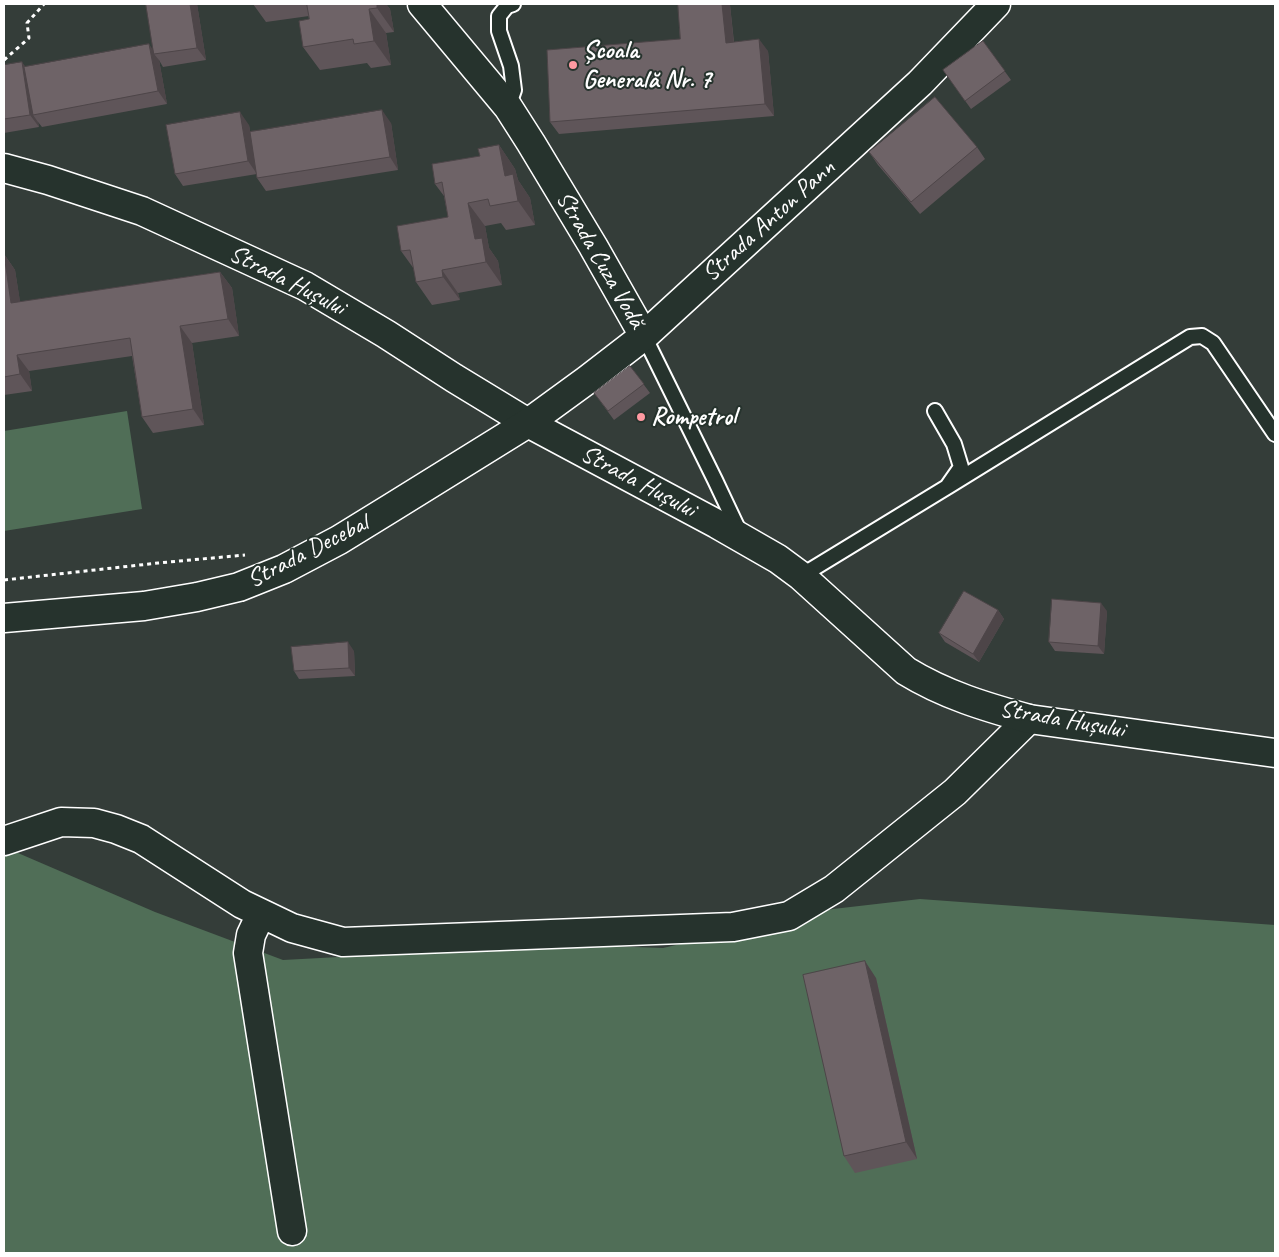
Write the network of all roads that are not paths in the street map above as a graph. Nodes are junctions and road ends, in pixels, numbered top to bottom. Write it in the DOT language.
graph roads {
  1 [pos="422,4"];
  2 [pos="513,4"];
  3 [pos="996,4"];
  4 [pos="508,108"];
  5 [pos="4,168"];
  6 [pos="644,336"];
  7 [pos="935,411"];
  8 [pos="528,423"];
  9 [pos="1275,434"];
  10 [pos="947,487"];
  11 [pos="742,538"];
  12 [pos="801,576"];
  13 [pos="4,618"];
  14 [pos="1029,719"];
  15 [pos="1275,753"];
  16 [pos="4,841"];
  17 [pos="261,914"];
  18 [pos="292,1231"];
  1 -- 4 [label="street, Strada Cuza Vodă"];
  2 -- 4 [label="lane"];
  3 -- 6 [label="street, Strada Anton Pann"];
  4 -- 6 [label="street, Strada Cuza Vodă"];
  5 -- 8 [label="street, Strada Hușului"];
  6 -- 8 [label="street, Strada Anton Pann"];
  6 -- 11 [label="lane, Strada Cuza Vodă"];
  7 -- 10 [label="lane"];
  8 -- 11 [label="street, Strada Hușului"];
  8 -- 13 [label="street, Strada Decebal"];
  9 -- 10 [label="lane"];
  10 -- 12 [label="lane"];
  11 -- 12 [label="street, Strada Hușului"];
  12 -- 14 [label="street, Strada Hușului"];
  14 -- 15 [label="street, Strada Hușului"];
  14 -- 17 [label="street"];
  16 -- 17 [label="street"];
  17 -- 18 [label="street"];
}
